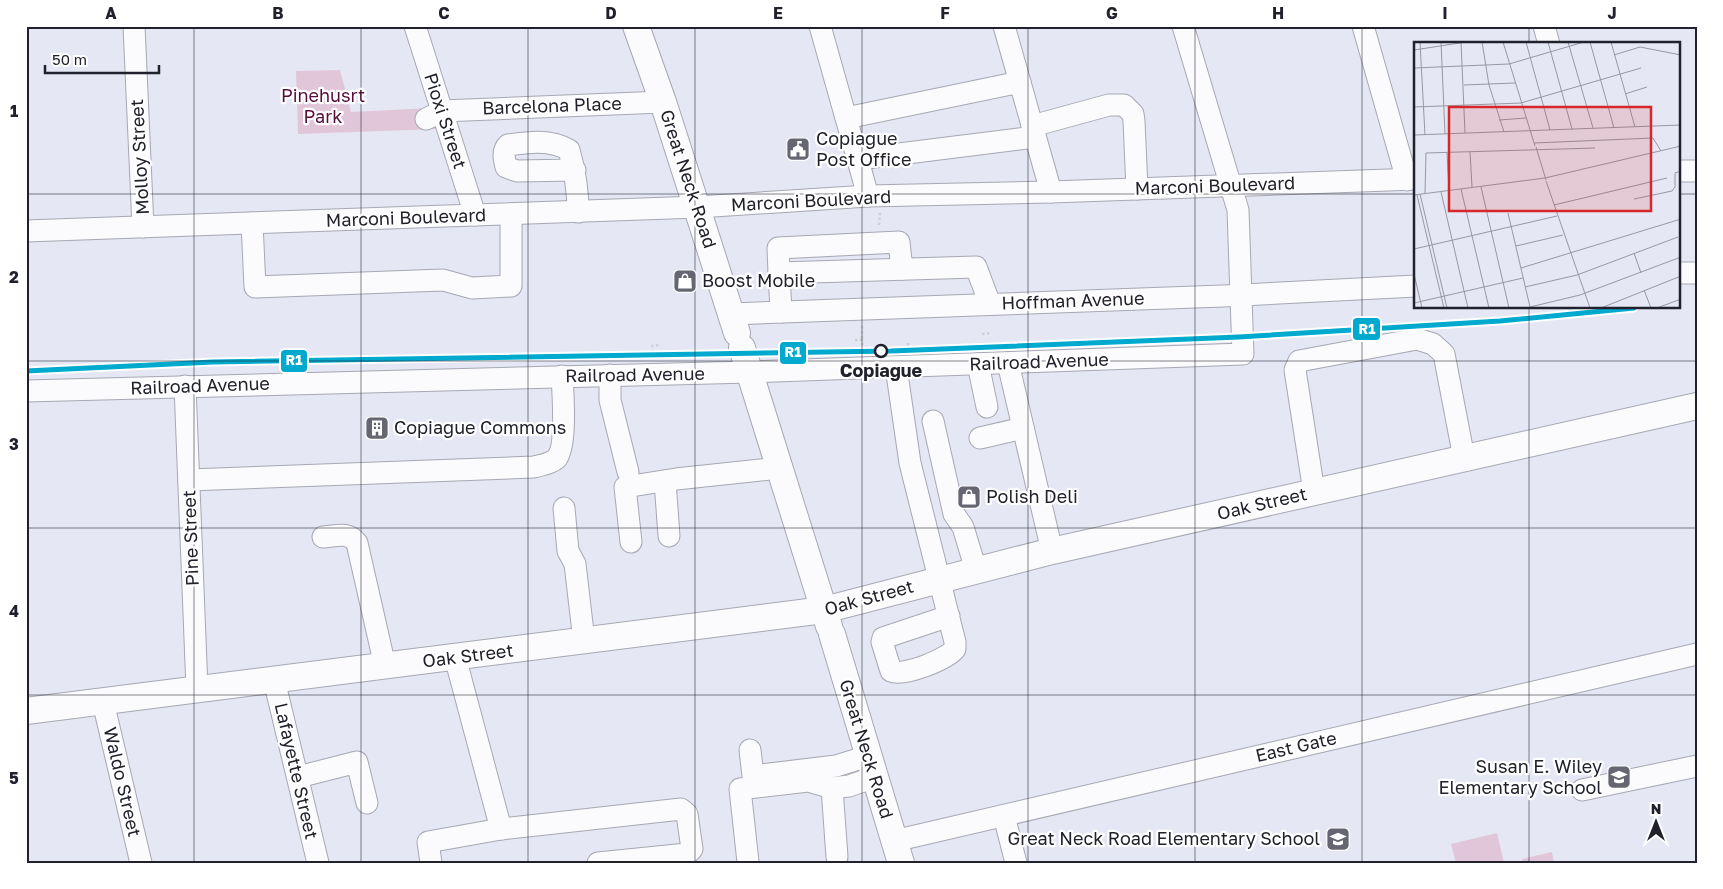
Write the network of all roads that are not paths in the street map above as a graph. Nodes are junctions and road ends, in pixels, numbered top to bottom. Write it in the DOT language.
graph roads {
  1 [pos="134,26"];
  2 [pos="415,26"];
  3 [pos="636,26"];
  4 [pos="820,26"];
  5 [pos="1004,26"];
  6 [pos="1183,26"];
  7 [pos="1363,26"];
  8 [pos="1544,26"];
  9 [pos="1548,42"];
  10 [pos="1020,82"];
  11 [pos="663,102"];
  12 [pos="434,115"];
  13 [pos="846,118"];
  14 [pos="1034,131"];
  15 [pos="859,159"];
  16 [pos="575,170"];
  17 [pos="1680,171"];
  18 [pos="1697,171"];
  19 [pos="1411,179"];
  20 [pos="1231,185"];
  21 [pos="1137,189"];
  22 [pos="1051,192"];
  23 [pos="868,196"];
  24 [pos="698,208"];
  25 [pos="578,212"];
  26 [pos="510,214"];
  27 [pos="475,215"];
  28 [pos="252,223"];
  29 [pos="143,227"];
  30 [pos="26,231"];
  31 [pos="1680,273"];
  32 [pos="1697,273"];
  33 [pos="1414,286"];
  34 [pos="1240,295"];
  35 [pos="990,304"];
  36 [pos="781,312"];
  37 [pos="737,332"];
  38 [pos="1008,363"];
  39 [pos="978,364"];
  40 [pos="896,367"];
  41 [pos="750,372"];
  42 [pos="562,376"];
  43 [pos="610,376"];
  44 [pos="185,386"];
  45 [pos="26,392"];
  46 [pos="1697,406"];
  47 [pos="987,407"];
  48 [pos="933,421"];
  49 [pos="1023,428"];
  50 [pos="980,438"];
  51 [pos="1464,458"];
  52 [pos="779,468"];
  53 [pos="628,472"];
  54 [pos="189,480"];
  55 [pos="665,481"];
  56 [pos="1314,492"];
  57 [pos="564,508"];
  58 [pos="669,536"];
  59 [pos="323,538"];
  60 [pos="631,542"];
  61 [pos="1052,551"];
  62 [pos="976,570"];
  63 [pos="940,579"];
  64 [pos="949,616"];
  65 [pos="828,624"];
  66 [pos="584,641"];
  67 [pos="1697,654"];
  68 [pos="455,657"];
  69 [pos="385,666"];
  70 [pos="274,680"];
  71 [pos="197,689"];
  72 [pos="103,702"];
  73 [pos="26,711"];
  74 [pos="750,750"];
  75 [pos="872,766"];
  76 [pos="1697,766"];
  77 [pos="298,777"];
  78 [pos="832,788"];
  79 [pos="1582,790"];
  80 [pos="366,803"];
  81 [pos="1004,816"];
  82 [pos="501,829"];
  83 [pos="898,852"];
  84 [pos="836,857"];
  85 [pos="748,862"];
  86 [pos="141,863"];
  87 [pos="318,863"];
  88 [pos="431,863"];
  89 [pos="598,863"];
  90 [pos="1016,863"];
  1 -- 29 [label="street, Molloy Street"];
  2 -- 12 [label="street, Pioxi Street"];
  3 -- 11 [label="main road, Great Neck Road"];
  4 -- 13 [label="street"];
  5 -- 10 [label="street"];
  6 -- 20 [label="street"];
  7 -- 19 [label="street"];
  8 -- 9 [label="street"];
  10 -- 13 [label="street"];
  10 -- 14 [label="street"];
  11 -- 12 [label="street, Barcelona Place"];
  11 -- 24 [label="main road, Great Neck Road"];
  12 -- 27 [label="street, Pioxi Street"];
  13 -- 15 [label="street"];
  14 -- 15 [label="street"];
  14 -- 21 [label="street"];
  14 -- 22 [label="street"];
  15 -- 23 [label="street"];
  16 -- 25 [label="street"];
  17 -- 18 [label="street"];
  19 -- 20 [label="street, Marconi Boulevard"];
  20 -- 21 [label="street, Marconi Boulevard"];
  20 -- 34 [label="street"];
  21 -- 22 [label="street, Marconi Boulevard"];
  22 -- 23 [label="street, Marconi Boulevard"];
  23 -- 24 [label="street, Marconi Boulevard"];
  24 -- 25 [label="street, Marconi Boulevard"];
  24 -- 37 [label="main road, Great Neck Road"];
  25 -- 26 [label="street, Marconi Boulevard"];
  26 -- 27 [label="street, Marconi Boulevard"];
  26 -- 28 [label="street"];
  27 -- 28 [label="street, Marconi Boulevard"];
  28 -- 29 [label="street, Marconi Boulevard"];
  29 -- 30 [label="street, Marconi Boulevard"];
  31 -- 32 [label="street"];
  33 -- 34 [label="street, Hoffman Avenue"];
  34 -- 35 [label="street, Hoffman Avenue"];
  34 -- 38 [label="street, Railroad Avenue"];
  35 -- 36 [label="street, Hoffman Avenue"];
  35 -- 36 [label="street"];
  36 -- 37 [label="street, Hoffman Avenue"];
  37 -- 41 [label="main road, Great Neck Road"];
  38 -- 39 [label="street, Railroad Avenue"];
  38 -- 49 [label="street"];
  39 -- 40 [label="street, Railroad Avenue"];
  39 -- 47 [label="street"];
  40 -- 41 [label="street, Railroad Avenue"];
  40 -- 63 [label="street"];
  41 -- 43 [label="street, Railroad Avenue"];
  41 -- 52 [label="main road, Great Neck Road"];
  42 -- 43 [label="street, Railroad Avenue"];
  42 -- 44 [label="street, Railroad Avenue"];
  42 -- 54 [label="street"];
  43 -- 53 [label="street"];
  44 -- 45 [label="street, Railroad Avenue"];
  44 -- 54 [label="street, Pine Street"];
  46 -- 51 [label="main road, Oak Street"];
  48 -- 62 [label="street"];
  49 -- 50 [label="street"];
  49 -- 61 [label="street"];
  51 -- 56 [label="main road, Oak Street"];
  51 -- 56 [label="street"];
  52 -- 55 [label="street"];
  52 -- 65 [label="main road, Great Neck Road"];
  54 -- 71 [label="street, Pine Street"];
  55 -- 58 [label="street"];
  55 -- 60 [label="street"];
  56 -- 61 [label="main road, Oak Street"];
  57 -- 66 [label="street"];
  59 -- 69 [label="street"];
  61 -- 62 [label="main road, Oak Street"];
  62 -- 63 [label="main road, Oak Street"];
  63 -- 64 [label="street"];
  63 -- 65 [label="main road, Oak Street"];
  65 -- 66 [label="main road, Oak Street"];
  65 -- 75 [label="main road, Great Neck Road"];
  66 -- 68 [label="main road, Oak Street"];
  67 -- 81 [label="street, East Gate"];
  68 -- 69 [label="main road, Oak Street"];
  68 -- 82 [label="street"];
  69 -- 70 [label="main road, Oak Street"];
  70 -- 71 [label="main road, Oak Street"];
  70 -- 77 [label="street, Lafayette Street"];
  71 -- 72 [label="main road, Oak Street"];
  72 -- 73 [label="main road, Oak Street"];
  72 -- 86 [label="street, Waldo Street"];
  74 -- 75 [label="street"];
  75 -- 78 [label="street"];
  75 -- 83 [label="main road, Great Neck Road"];
  76 -- 79 [label="street"];
  77 -- 80 [label="street"];
  77 -- 87 [label="street, Lafayette Street"];
  78 -- 84 [label="street"];
  78 -- 85 [label="street"];
  81 -- 83 [label="street, East Gate"];
  81 -- 90 [label="street"];
  82 -- 88 [label="street"];
  82 -- 89 [label="street"];
}
